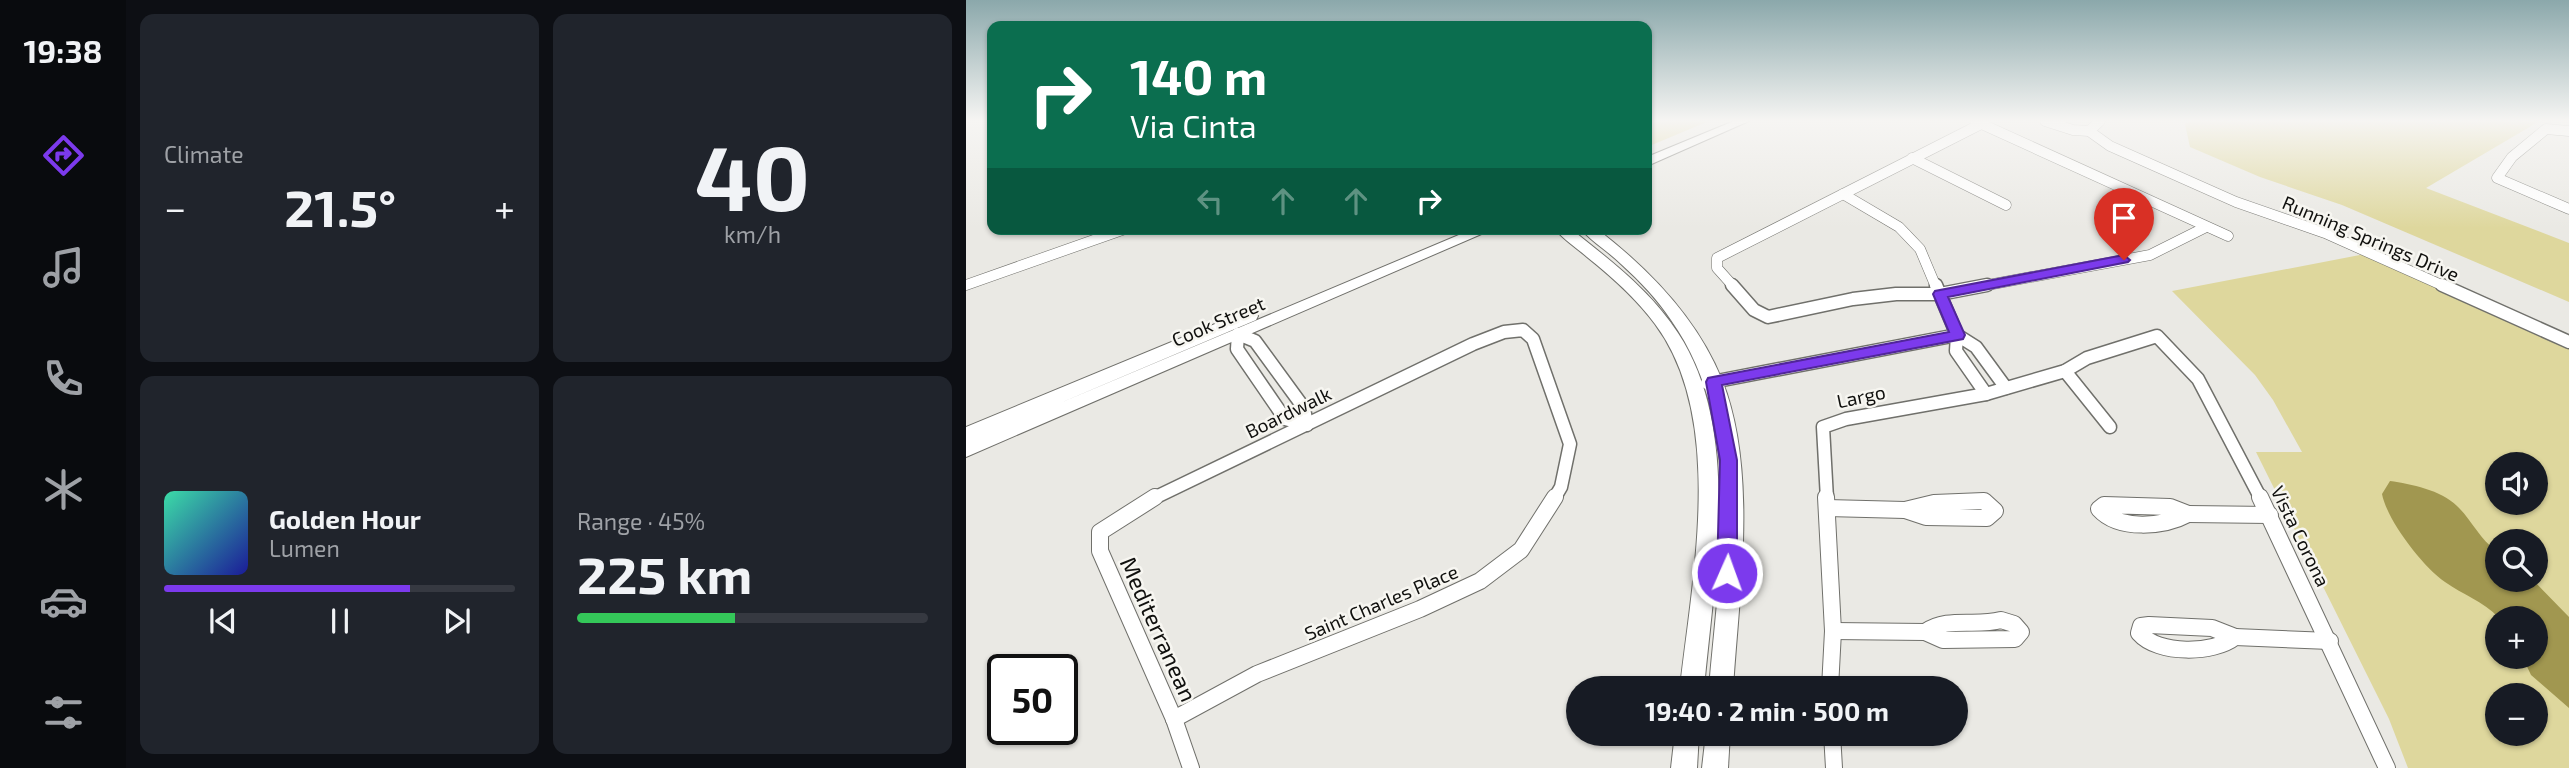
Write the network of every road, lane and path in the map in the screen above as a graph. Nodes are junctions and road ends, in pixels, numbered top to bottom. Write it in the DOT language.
graph roads {
  1 [pos="2054,157"];
  2 [pos="2134,157"];
  3 [pos="2512,157"];
  4 [pos="1912,158"];
  5 [pos="1843,194"];
  6 [pos="2006,205"];
  7 [pos="2569,209"];
  8 [pos="2206,227"];
  9 [pos="1108,235"];
  10 [pos="1447,235"];
  11 [pos="1472,235"];
  12 [pos="1569,235"];
  13 [pos="1595,235"];
  14 [pos="2228,236"];
  15 [pos="966,285"];
  16 [pos="1940,294"];
  17 [pos="1289,300"];
  18 [pos="1238,334"];
  19 [pos="1957,335"];
  20 [pos="2157,336"];
  21 [pos="2569,342"];
  22 [pos="1473,344"];
  23 [pos="2065,371"];
  24 [pos="1714,382"];
  25 [pos="1692,386"];
  26 [pos="2006,388"];
  27 [pos="1986,394"];
  28 [pos="1307,425"];
  29 [pos="2110,427"];
  30 [pos="966,435"];
  31 [pos="966,450"];
  32 [pos="1827,508"];
  33 [pos="1905,510"];
  34 [pos="2188,514"];
  35 [pos="2270,516"];
  36 [pos="1121,517"];
  37 [pos="1833,631"];
  38 [pos="1925,632"];
  39 [pos="2235,637"];
  40 [pos="2330,641"];
  41 [pos="1693,676"];
  42 [pos="1722,676"];
  43 [pos="1831,676"];
  44 [pos="1174,719"];
  45 [pos="1686,746"];
  46 [pos="1717,746"];
  47 [pos="1833,746"];
  48 [pos="1191,768"];
  49 [pos="1684,768"];
  50 [pos="1715,768"];
  51 [pos="1834,768"];
  52 [pos="2386,768"];
  1 -- 8 [label="street"];
  2 -- 21 [label="street, Running Springs Drive"];
  3 -- 7 [label="street"];
  4 -- 5 [label="street"];
  4 -- 6 [label="street"];
  5 -- 16 [label="street"];
  5 -- 16 [label="street"];
  8 -- 14 [label="street"];
  8 -- 16 [label="street"];
  9 -- 15 [label="street"];
  10 -- 17 [label="main road, Cook Street"];
  11 -- 18 [label="main road, Cook Street"];
  12 -- 25 [label="main road"];
  13 -- 24 [label="main road"];
  16 -- 19 [label="street"];
  17 -- 18 [label="main road"];
  17 -- 30 [label="main road, Cook Street"];
  18 -- 28 [label="street"];
  18 -- 28 [label="street"];
  18 -- 31 [label="main road, Cook Street"];
  19 -- 24 [label="street"];
  19 -- 26 [label="street"];
  19 -- 27 [label="street"];
  20 -- 23 [label="street, Largo"];
  20 -- 35 [label="street, Vista Corona"];
  22 -- 28 [label="street, Boardwalk"];
  22 -- 44 [label="street, Saint Charles Place"];
  23 -- 26 [label="street, Largo"];
  23 -- 29 [label="street"];
  24 -- 25 [label="street"];
  24 -- 42 [label="main road"];
  25 -- 41 [label="main road"];
  26 -- 27 [label="street, Largo"];
  27 -- 32 [label="street, Largo"];
  28 -- 36 [label="street, Boardwalk"];
  32 -- 33 [label="street"];
  32 -- 37 [label="street, Largo"];
  33 -- 33 [label="street"];
  34 -- 34 [label="street"];
  34 -- 35 [label="street"];
  35 -- 40 [label="street, Vista Corona"];
  36 -- 44 [label="street, Mediterranean"];
  37 -- 38 [label="street"];
  37 -- 43 [label="street, Largo"];
  38 -- 38 [label="street"];
  39 -- 39 [label="street"];
  39 -- 40 [label="street"];
  40 -- 52 [label="street, Vista Corona"];
  44 -- 48 [label="street, Mediterranean"];
  45 -- 49 [label="main road"];
  46 -- 50 [label="main road"];
  47 -- 51 [label="street"];
}
